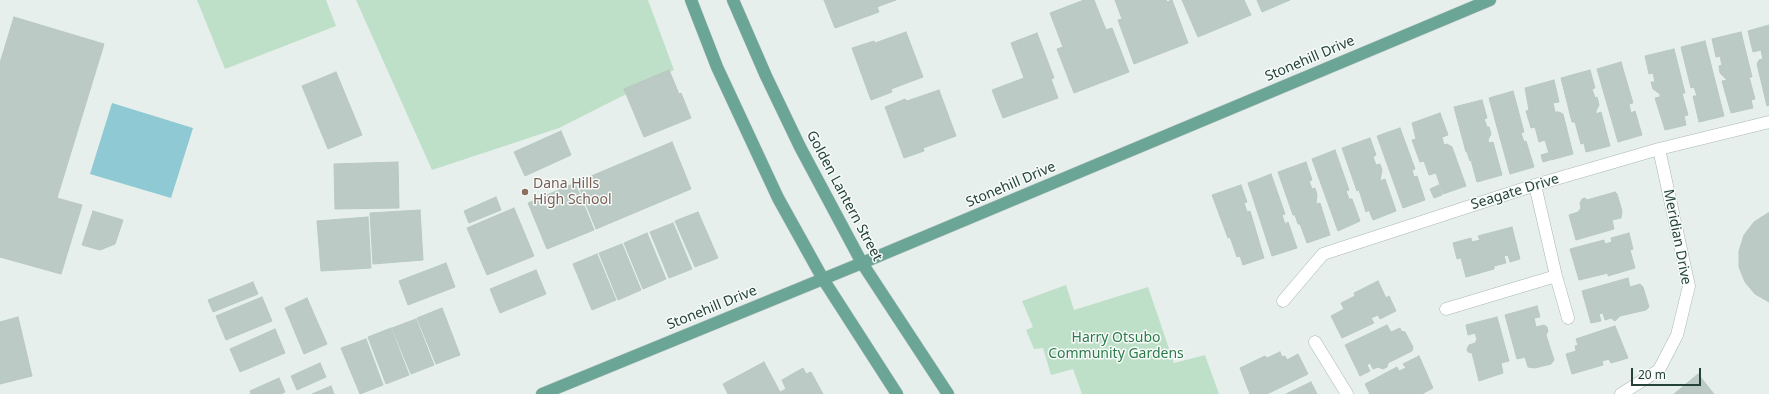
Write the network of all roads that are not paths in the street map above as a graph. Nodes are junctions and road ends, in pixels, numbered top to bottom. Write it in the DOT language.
graph roads {
  1 [pos="691,0"];
  2 [pos="733,0"];
  3 [pos="1490,0"];
  4 [pos="1769,122"];
  5 [pos="1659,149"];
  6 [pos="1535,185"];
  7 [pos="862,263"];
  8 [pos="1556,276"];
  9 [pos="823,279"];
  10 [pos="1283,301"];
  11 [pos="1446,310"];
  12 [pos="1568,318"];
  13 [pos="1315,342"];
  14 [pos="542,394"];
  15 [pos="897,394"];
  16 [pos="948,394"];
  17 [pos="1347,394"];
  18 [pos="1621,394"];
  1 -- 9 [label="main road"];
  2 -- 7 [label="main road, Golden Lantern Street"];
  3 -- 7 [label="main road, Stonehill Drive"];
  4 -- 5 [label="street, Seagate Drive"];
  5 -- 6 [label="street, Seagate Drive"];
  5 -- 18 [label="street, Meridian Drive"];
  6 -- 8 [label="street"];
  6 -- 10 [label="street, Seagate Drive"];
  7 -- 9 [label="main road, Stonehill Drive"];
  7 -- 16 [label="main road, Golden Lantern Street"];
  8 -- 11 [label="street"];
  8 -- 12 [label="street"];
  9 -- 14 [label="main road, Stonehill Drive"];
  9 -- 15 [label="main road"];
  13 -- 17 [label="street"];
}
